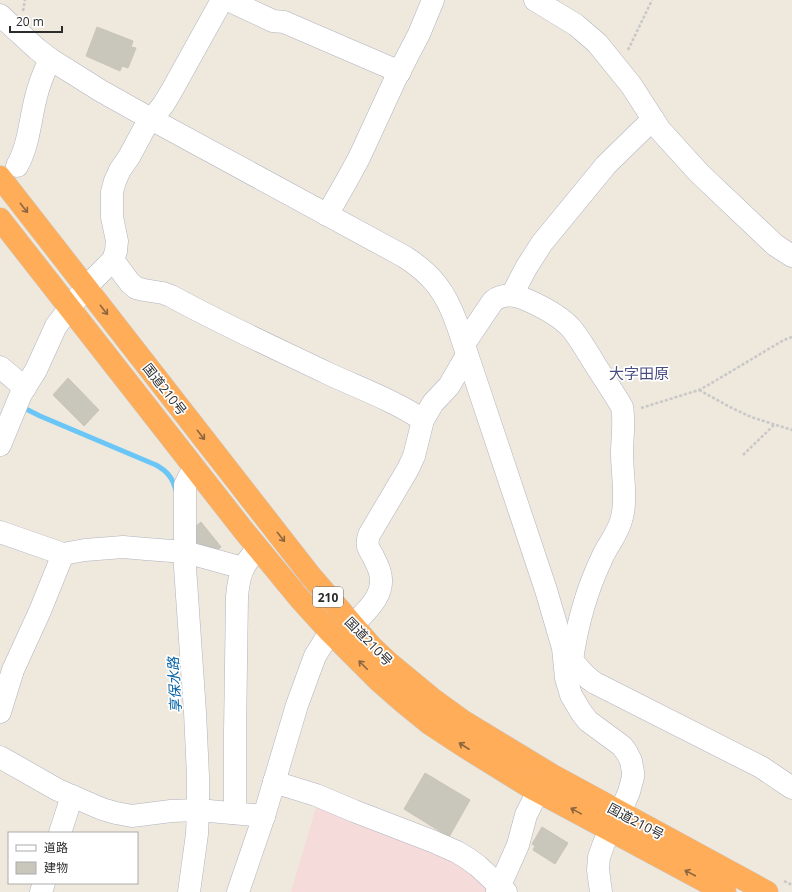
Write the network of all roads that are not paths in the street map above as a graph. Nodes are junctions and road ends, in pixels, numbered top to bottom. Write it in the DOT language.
graph roads {
  1 [pos="222,0"];
  2 [pos="228,0"];
  3 [pos="434,0"];
  4 [pos="535,0"];
  5 [pos="0,15"];
  6 [pos="50,59"];
  7 [pos="400,72"];
  8 [pos="151,119"];
  9 [pos="653,119"];
  10 [pos="8,171"];
  11 [pos="327,214"];
  12 [pos="0,219"];
  13 [pos="792,256"];
  14 [pos="113,260"];
  15 [pos="86,287"];
  16 [pos="512,295"];
  17 [pos="69,308"];
  18 [pos="465,350"];
  19 [pos="0,367"];
  20 [pos="25,388"];
  21 [pos="423,420"];
  22 [pos="0,445"];
  23 [pos="194,467"];
  24 [pos="0,532"];
  25 [pos="258,548"];
  26 [pos="185,552"];
  27 [pos="63,554"];
  28 [pos="243,568"];
  29 [pos="352,625"];
  30 [pos="330,632"];
  31 [pos="569,662"];
  32 [pos="0,712"];
  33 [pos="0,757"];
  34 [pos="274,782"];
  35 [pos="792,788"];
  36 [pos="538,791"];
  37 [pos="72,796"];
  38 [pos="198,810"];
  39 [pos="235,813"];
  40 [pos="264,816"];
  41 [pos="615,822"];
  42 [pos="60,832"];
  43 [pos="501,890"];
  44 [pos="189,892"];
  45 [pos="238,892"];
  46 [pos="601,892"];
  47 [pos="724,892"];
  48 [pos="767,892"];
  1 -- 8 [label="street"];
  2 -- 7 [label="street"];
  3 -- 7 [label="street"];
  4 -- 9 [label="street"];
  5 -- 6 [label="street"];
  6 -- 8 [label="street"];
  6 -- 10 [label="street"];
  7 -- 11 [label="street"];
  8 -- 11 [label="street"];
  8 -- 14 [label="street"];
  9 -- 13 [label="street"];
  9 -- 16 [label="street"];
  10 -- 15 [label="highway, 国道210号 / 210, one-way"];
  11 -- 18 [label="street"];
  12 -- 17 [label="highway, 国道210号 / 210"];
  14 -- 15 [label="street"];
  14 -- 21 [label="street"];
  15 -- 17 [label="street"];
  15 -- 29 [label="highway, 国道210号 / 210, one-way"];
  16 -- 18 [label="street"];
  16 -- 31 [label="street"];
  17 -- 20 [label="street"];
  17 -- 23 [label="highway, 国道210号 / 210"];
  18 -- 21 [label="street"];
  18 -- 31 [label="street"];
  19 -- 20 [label="street"];
  20 -- 22 [label="street"];
  21 -- 29 [label="street"];
  23 -- 25 [label="highway, 国道210号 / 210"];
  23 -- 26 [label="street"];
  24 -- 27 [label="street"];
  25 -- 28 [label="street"];
  25 -- 30 [label="highway, 国道210号 / 210"];
  26 -- 27 [label="street"];
  26 -- 28 [label="street"];
  26 -- 38 [label="street"];
  27 -- 32 [label="street"];
  28 -- 39 [label="street"];
  29 -- 41 [label="highway, 国道210号 / 210"];
  30 -- 34 [label="street"];
  36 -- 30 [label="highway, 国道210号 / 210, one-way"];
  31 -- 35 [label="street"];
  31 -- 41 [label="street"];
  33 -- 37 [label="street"];
  34 -- 40 [label="street"];
  34 -- 43 [label="street"];
  41 -- 36 [label="highway, 国道210号 / 210, one-way"];
  36 -- 43 [label="street"];
  37 -- 38 [label="street"];
  37 -- 42 [label="street"];
  38 -- 39 [label="street"];
  38 -- 44 [label="street"];
  39 -- 40 [label="street"];
  40 -- 45 [label="street"];
  41 -- 46 [label="street"];
  47 -- 41 [label="highway, 国道210号 / 210, one-way"];
  41 -- 48 [label="highway, 国道210号 / 210"];
}
